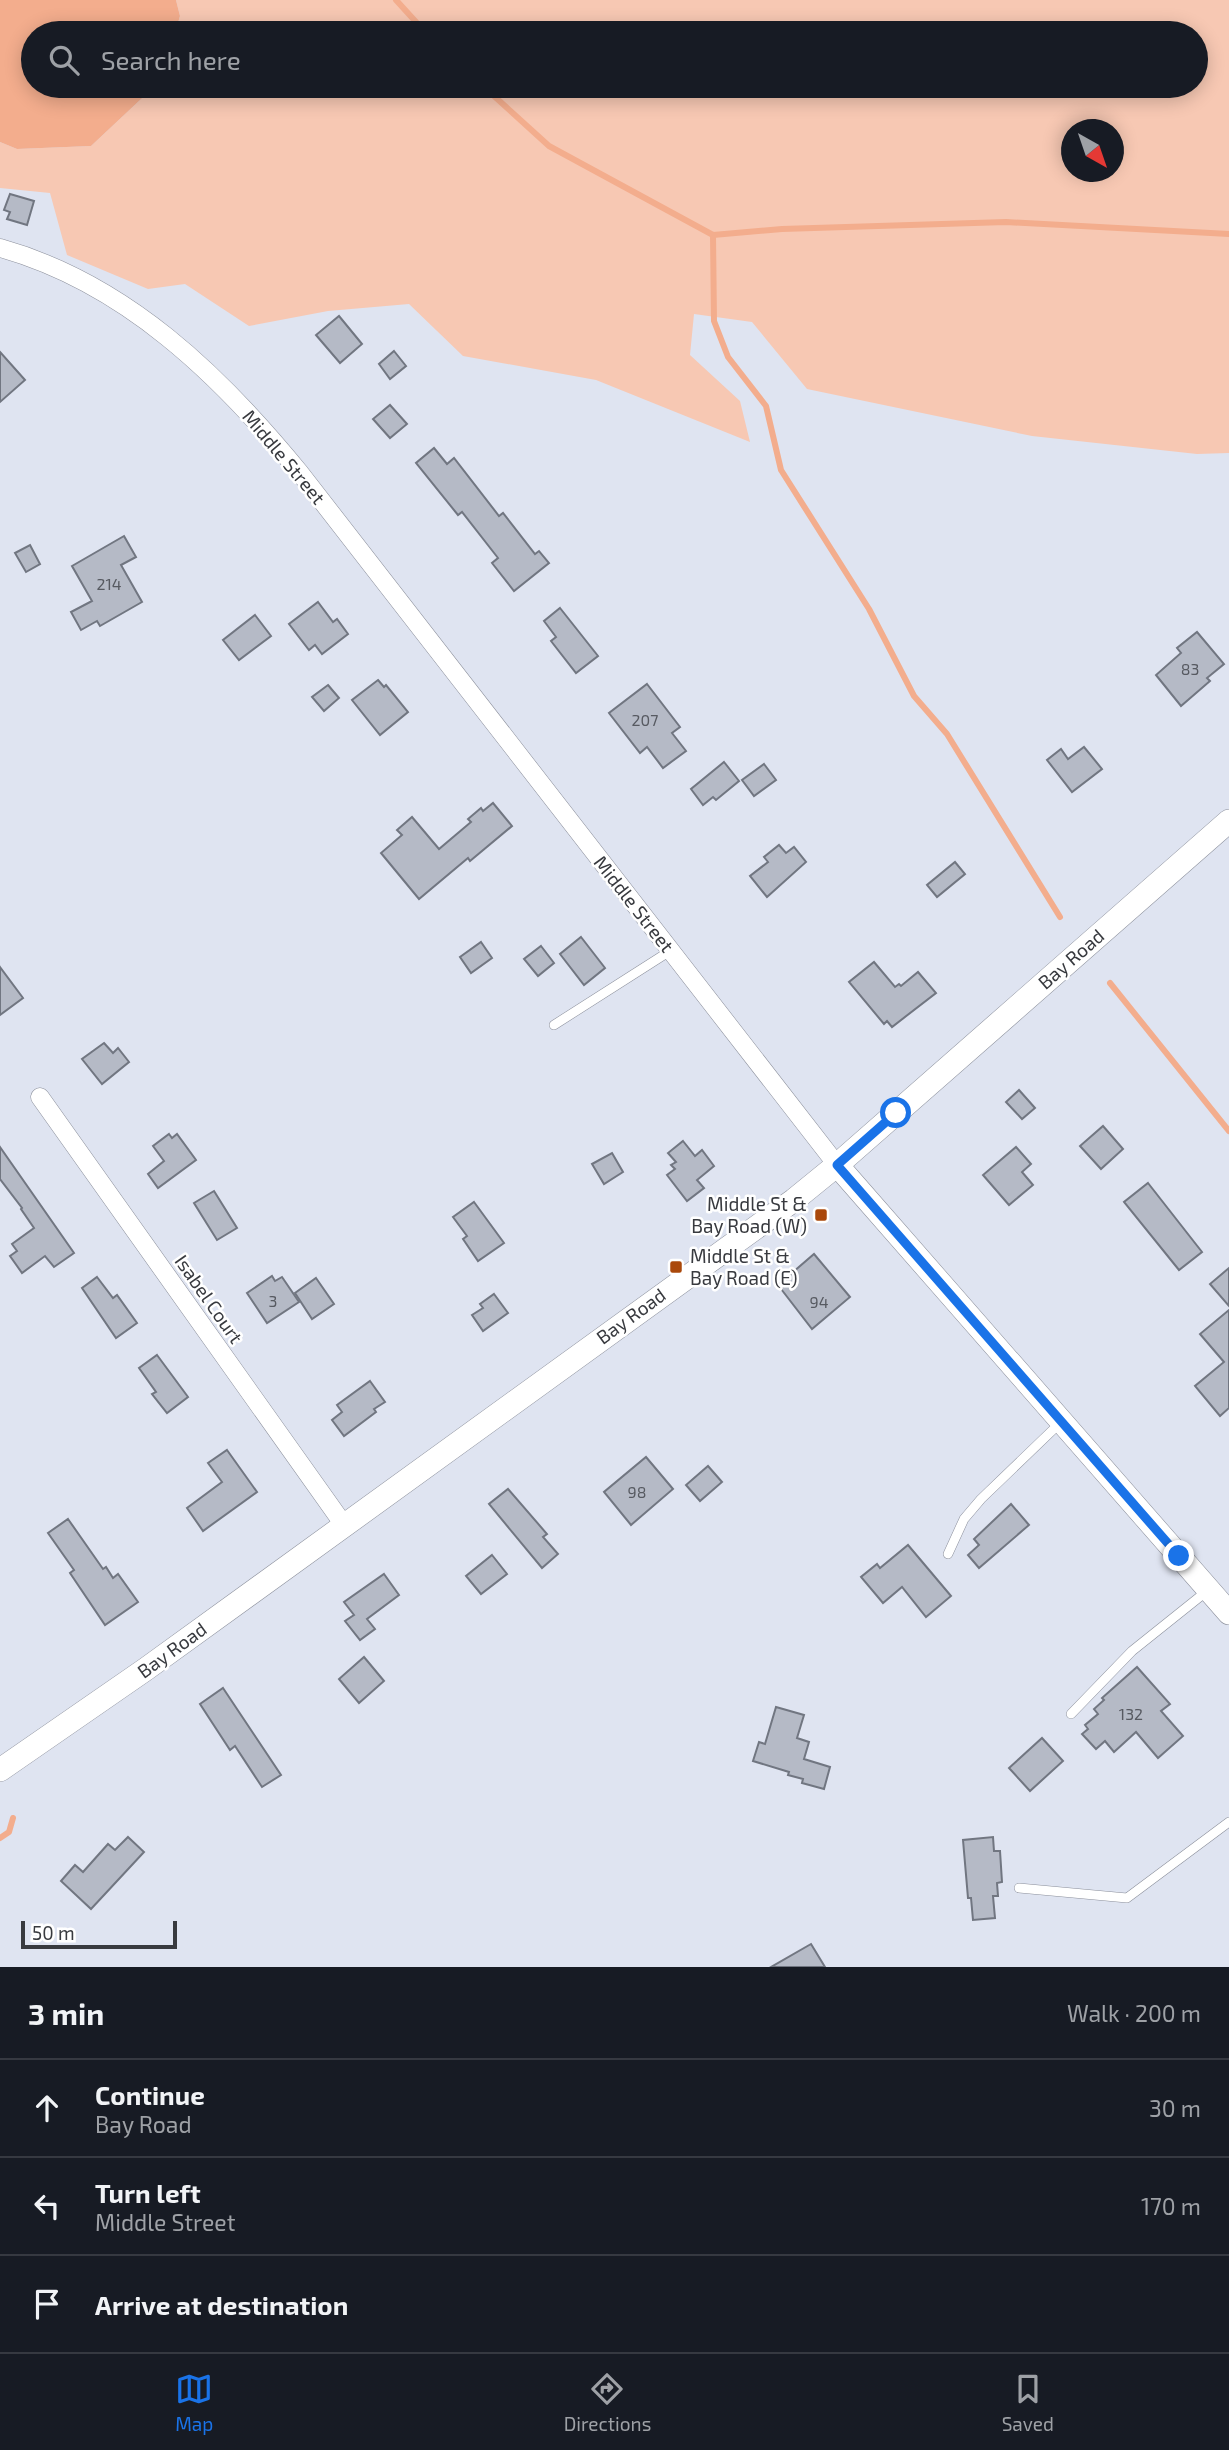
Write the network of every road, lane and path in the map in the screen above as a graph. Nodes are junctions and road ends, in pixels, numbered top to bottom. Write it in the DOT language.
graph roads {
  1 [pos="0,248"];
  2 [pos="1229,821"];
  3 [pos="670,950"];
  4 [pos="554,1025"];
  5 [pos="40,1097"];
  6 [pos="837,1165"];
  7 [pos="1061,1422"];
  8 [pos="344,1525"];
  9 [pos="948,1554"];
  10 [pos="1209,1590"];
  11 [pos="1229,1613"];
  12 [pos="1071,1714"];
  13 [pos="0,1770"];
  14 [pos="1229,1822"];
  15 [pos="1019,1888"];
  1 -- 3 [label="street, Middle Street"];
  2 -- 6 [label="main road, Bay Road"];
  3 -- 4 [label="lane"];
  3 -- 6 [label="street, Middle Street"];
  5 -- 8 [label="street, Isabel Court"];
  6 -- 7 [label="main road, Middle Street"];
  6 -- 8 [label="main road, Bay Road"];
  7 -- 9 [label="lane"];
  7 -- 10 [label="main road, Middle Street"];
  8 -- 13 [label="main road, Bay Road"];
  10 -- 11 [label="main road, Middle Street"];
  10 -- 12 [label="lane"];
  14 -- 15 [label="lane"];
}
